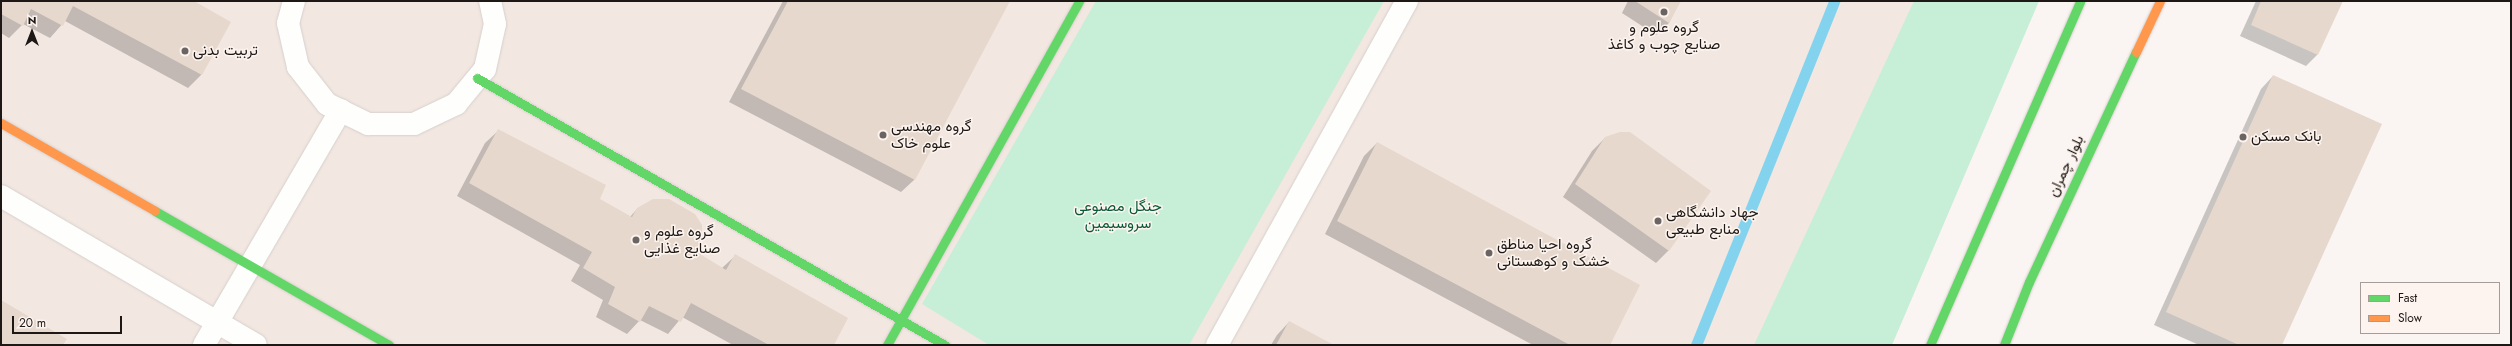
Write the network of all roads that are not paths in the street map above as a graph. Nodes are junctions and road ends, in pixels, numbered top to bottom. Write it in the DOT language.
graph roads {
  1 [pos="294,1"];
  2 [pos="490,1"];
  3 [pos="1079,1"];
  4 [pos="1407,1"];
  5 [pos="2080,1"];
  6 [pos="2160,1"];
  7 [pos="476,78"];
  8 [pos="341,110"];
  9 [pos="1,123"];
  10 [pos="1,196"];
  11 [pos="250,266"];
  12 [pos="901,320"];
  13 [pos="217,323"];
  14 [pos="204,345"];
  15 [pos="256,345"];
  16 [pos="389,345"];
  17 [pos="888,345"];
  18 [pos="945,345"];
  19 [pos="1217,345"];
  20 [pos="1930,345"];
  21 [pos="2004,345"];
  1 -- 8 [label="street"];
  2 -- 7 [label="street"];
  3 -- 12 [label="street"];
  4 -- 19 [label="street"];
  5 -- 20 [label="street"];
  6 -- 21 [label="street, بلوار چمران"];
  7 -- 8 [label="street"];
  7 -- 12 [label="street"];
  8 -- 11 [label="street"];
  9 -- 11 [label="street"];
  10 -- 13 [label="street"];
  11 -- 13 [label="street"];
  11 -- 16 [label="street"];
  12 -- 17 [label="street"];
  12 -- 18 [label="street"];
  13 -- 14 [label="street"];
  13 -- 15 [label="street"];
}
